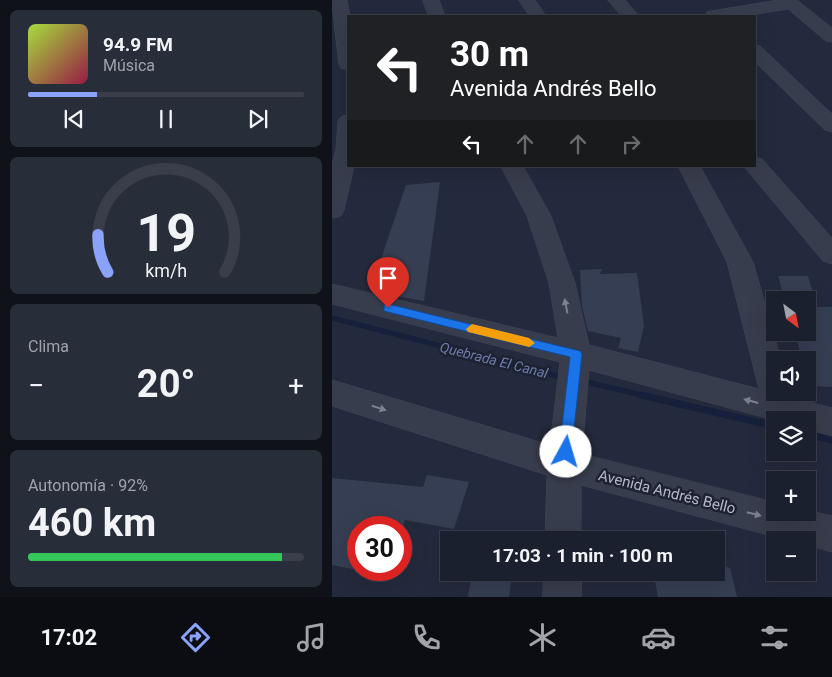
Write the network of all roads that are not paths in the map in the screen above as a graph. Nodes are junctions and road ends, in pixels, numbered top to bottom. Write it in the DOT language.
graph roads {
  1 [pos="339,0"];
  2 [pos="431,0"];
  3 [pos="527,0"];
  4 [pos="616,0"];
  5 [pos="703,0"];
  6 [pos="789,2"];
  7 [pos="437,15"];
  8 [pos="537,15"];
  9 [pos="630,15"];
  10 [pos="716,15"];
  11 [pos="722,15"];
  12 [pos="832,37"];
  13 [pos="756,52"];
  14 [pos="347,57"];
  15 [pos="347,74"];
  16 [pos="332,76"];
  17 [pos="832,126"];
  18 [pos="347,149"];
  19 [pos="756,166"];
  20 [pos="513,167"];
  21 [pos="691,167"];
  22 [pos="332,210"];
  23 [pos="832,255"];
  24 [pos="332,294"];
  25 [pos="766,357"];
  26 [pos="575,369"];
  27 [pos="332,393"];
  28 [pos="766,395"];
  29 [pos="786,401"];
  30 [pos="832,422"];
  31 [pos="564,466"];
  32 [pos="563,531"];
  33 [pos="832,534"];
  34 [pos="563,581"];
  35 [pos="562,597"];
  1 -- 14 [label="street"];
  2 -- 7 [label="street"];
  3 -- 8 [label="street"];
  4 -- 9 [label="street"];
  5 -- 10 [label="street"];
  6 -- 11 [label="street"];
  6 -- 12 [label="street"];
  13 -- 17 [label="street"];
  15 -- 16 [label="street"];
  18 -- 22 [label="street"];
  19 -- 23 [label="street"];
  26 -- 20 [label="street, one-way"];
  21 -- 25 [label="street"];
  24 -- 26 [label="street"];
  28 -- 26 [label="street, one-way"];
  26 -- 31 [label="street"];
  27 -- 31 [label="street, Avenida Andrés Bello, one-way"];
  29 -- 30 [label="street"];
  31 -- 32 [label="street"];
  31 -- 33 [label="street, Avenida Andrés Bello, one-way"];
  34 -- 35 [label="street"];
}
